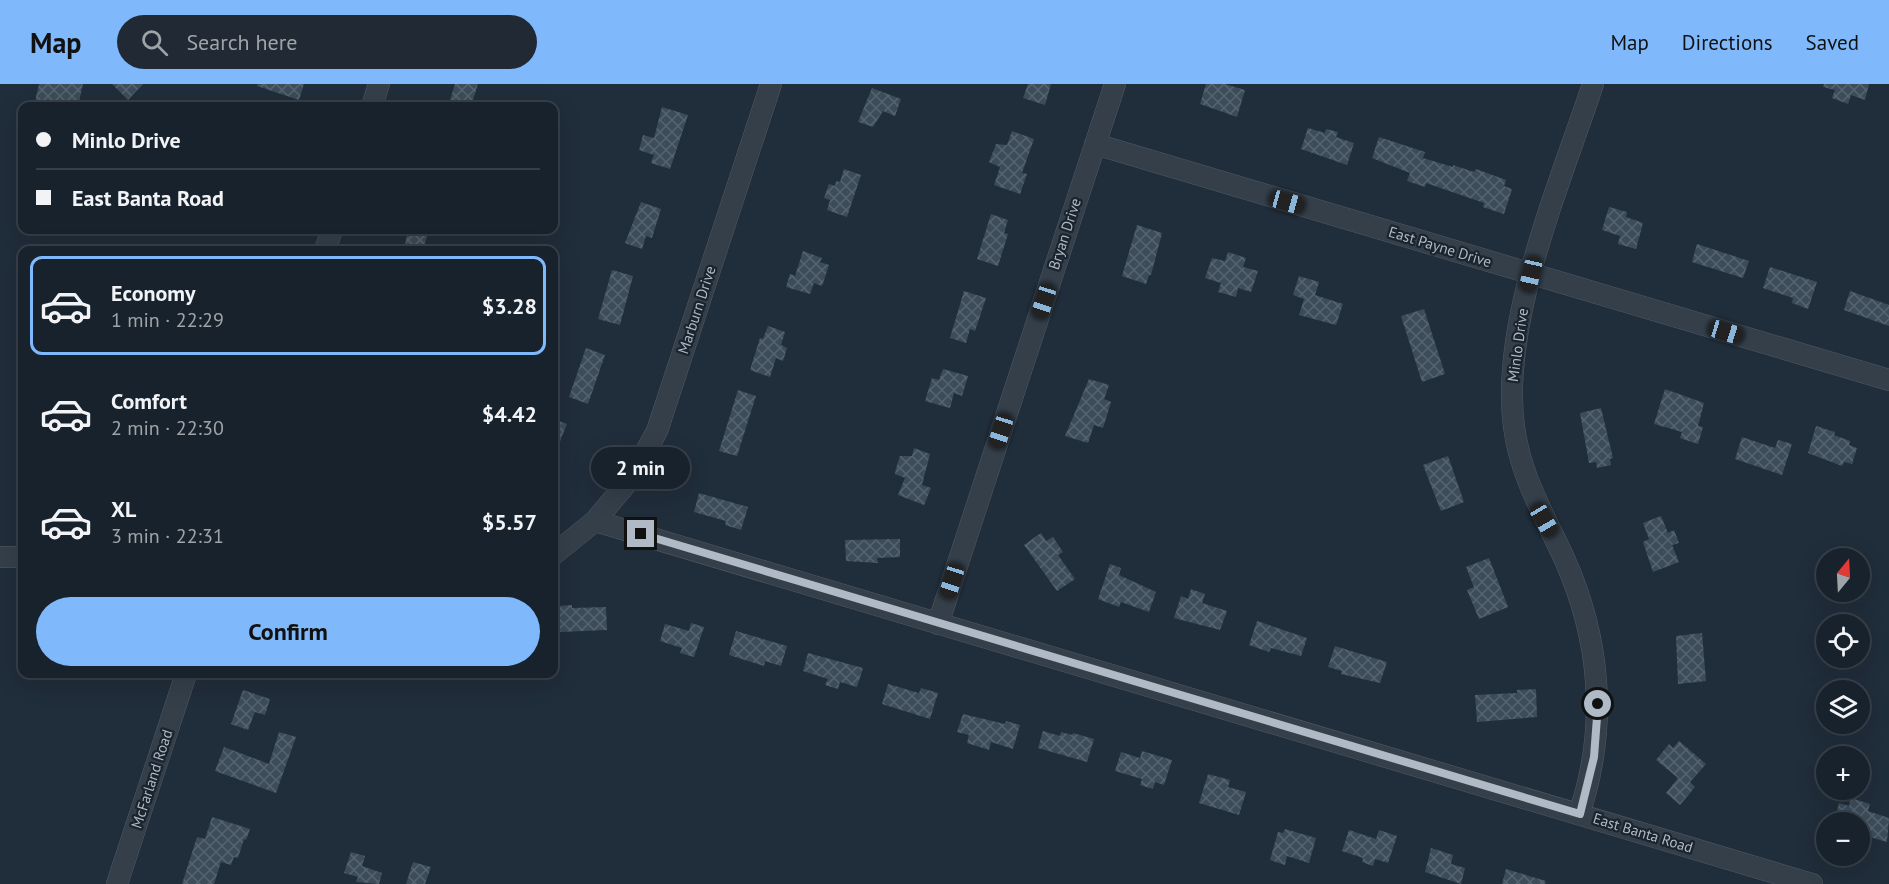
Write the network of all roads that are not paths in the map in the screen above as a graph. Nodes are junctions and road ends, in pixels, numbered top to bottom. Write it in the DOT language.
graph roads {
  1 [pos="380,84"];
  2 [pos="771,84"];
  3 [pos="1115,84"];
  4 [pos="1593,84"];
  5 [pos="373,102"];
  6 [pos="1095,144"];
  7 [pos="1531,274"];
  8 [pos="1889,380"];
  9 [pos="595,520"];
  10 [pos="558,551"];
  11 [pos="0,556"];
  12 [pos="18,557"];
  13 [pos="938,624"];
  14 [pos="185,678"];
  15 [pos="1580,814"];
  16 [pos="117,884"];
  17 [pos="1812,884"];
  1 -- 5 [label="street"];
  2 -- 9 [label="street, Marburn Drive"];
  3 -- 6 [label="street, Bryan Drive"];
  4 -- 7 [label="street, Minlo Drive"];
  6 -- 7 [label="street, East Payne Drive"];
  6 -- 13 [label="street, Bryan Drive"];
  7 -- 8 [label="street, East Payne Drive"];
  7 -- 15 [label="street, Minlo Drive"];
  9 -- 10 [label="street"];
  9 -- 13 [label="street, East Banta Road"];
  11 -- 12 [label="street"];
  13 -- 15 [label="street, East Banta Road"];
  14 -- 16 [label="street, McFarland Road"];
  15 -- 17 [label="street, East Banta Road"];
}
